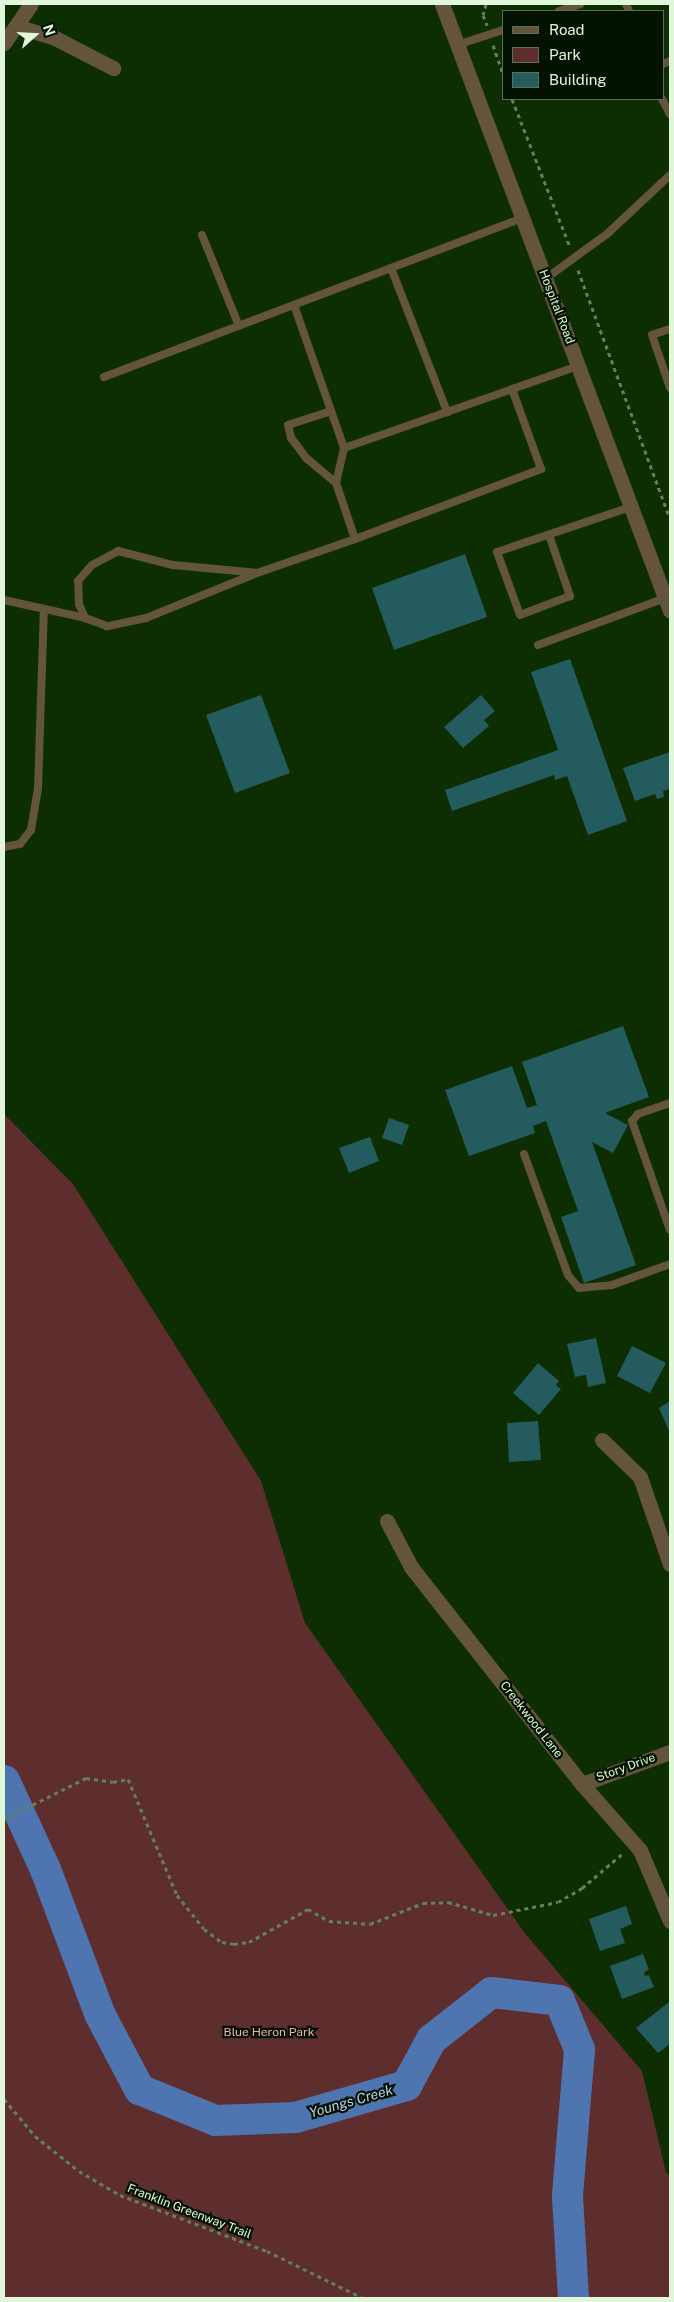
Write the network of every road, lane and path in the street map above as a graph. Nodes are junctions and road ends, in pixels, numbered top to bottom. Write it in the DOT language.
graph roads {
  1 [pos="31,4"];
  2 [pos="442,4"];
  3 [pos="582,4"];
  4 [pos="562,10"];
  5 [pos="16,26"];
  6 [pos="502,30"];
  7 [pos="4,43"];
  8 [pos="457,45"];
  9 [pos="113,68"];
  10 [pos="512,100"];
  11 [pos="663,100"];
  12 [pos="670,114"];
  13 [pos="670,175"];
  14 [pos="522,218"];
  15 [pos="202,235"];
  16 [pos="575,260"];
  17 [pos="391,268"];
  18 [pos="545,280"];
  19 [pos="294,306"];
  20 [pos="239,326"];
  21 [pos="670,329"];
  22 [pos="578,366"];
  23 [pos="104,377"];
  24 [pos="670,388"];
  25 [pos="512,389"];
  26 [pos="331,411"];
  27 [pos="447,412"];
  28 [pos="344,447"];
  29 [pos="336,483"];
  30 [pos="631,507"];
  31 [pos="670,519"];
  32 [pos="548,534"];
  33 [pos="355,539"];
  34 [pos="257,573"];
  35 [pos="4,600"];
  36 [pos="668,605"];
  37 [pos="44,610"];
  38 [pos="85,618"];
  39 [pos="538,645"];
  40 [pos="4,847"];
  41 [pos="670,1103"];
  42 [pos="524,1154"];
  43 [pos="670,1230"];
  44 [pos="670,1264"];
  45 [pos="602,1440"];
  46 [pos="387,1521"];
  47 [pos="670,1564"];
  48 [pos="670,1752"];
  49 [pos="582,1784"];
  50 [pos="4,1819"];
  51 [pos="634,1844"];
  52 [pos="670,1921"];
  53 [pos="4,2099"];
  54 [pos="363,2298"];
  1 -- 5 [label="street"];
  2 -- 8 [label="street, Hospital Road"];
  3 -- 4 [label="lane"];
  5 -- 7 [label="street"];
  5 -- 9 [label="street"];
  6 -- 8 [label="lane"];
  8 -- 14 [label="street, Hospital Road"];
  10 -- 16 [label="path"];
  11 -- 12 [label="lane"];
  13 -- 16 [label="lane"];
  14 -- 17 [label="lane"];
  14 -- 18 [label="street, Hospital Road"];
  15 -- 20 [label="lane"];
  16 -- 18 [label="lane"];
  16 -- 31 [label="path"];
  17 -- 19 [label="lane"];
  17 -- 27 [label="lane"];
  18 -- 22 [label="street, Hospital Road"];
  19 -- 20 [label="lane"];
  19 -- 26 [label="lane"];
  20 -- 23 [label="lane"];
  21 -- 24 [label="lane"];
  22 -- 25 [label="lane"];
  22 -- 30 [label="street, Hospital Road"];
  25 -- 27 [label="lane"];
  25 -- 33 [label="lane"];
  26 -- 28 [label="lane"];
  26 -- 29 [label="lane"];
  27 -- 28 [label="lane"];
  28 -- 29 [label="lane"];
  29 -- 33 [label="lane"];
  30 -- 32 [label="lane"];
  30 -- 36 [label="street, Hospital Road"];
  32 -- 32 [label="lane"];
  33 -- 34 [label="lane"];
  34 -- 38 [label="lane"];
  34 -- 38 [label="lane"];
  35 -- 37 [label="lane"];
  36 -- 39 [label="lane"];
  37 -- 38 [label="lane"];
  37 -- 40 [label="lane"];
  41 -- 43 [label="lane"];
  42 -- 44 [label="lane"];
  45 -- 47 [label="street"];
  46 -- 49 [label="street, Creekwood Lane"];
  48 -- 49 [label="street, Story Drive"];
  49 -- 51 [label="street, Creekwood Lane"];
  50 -- 51 [label="path"];
  51 -- 52 [label="street, Creekwood Lane"];
  53 -- 54 [label="path, Franklin Greenway Trail"];
}
